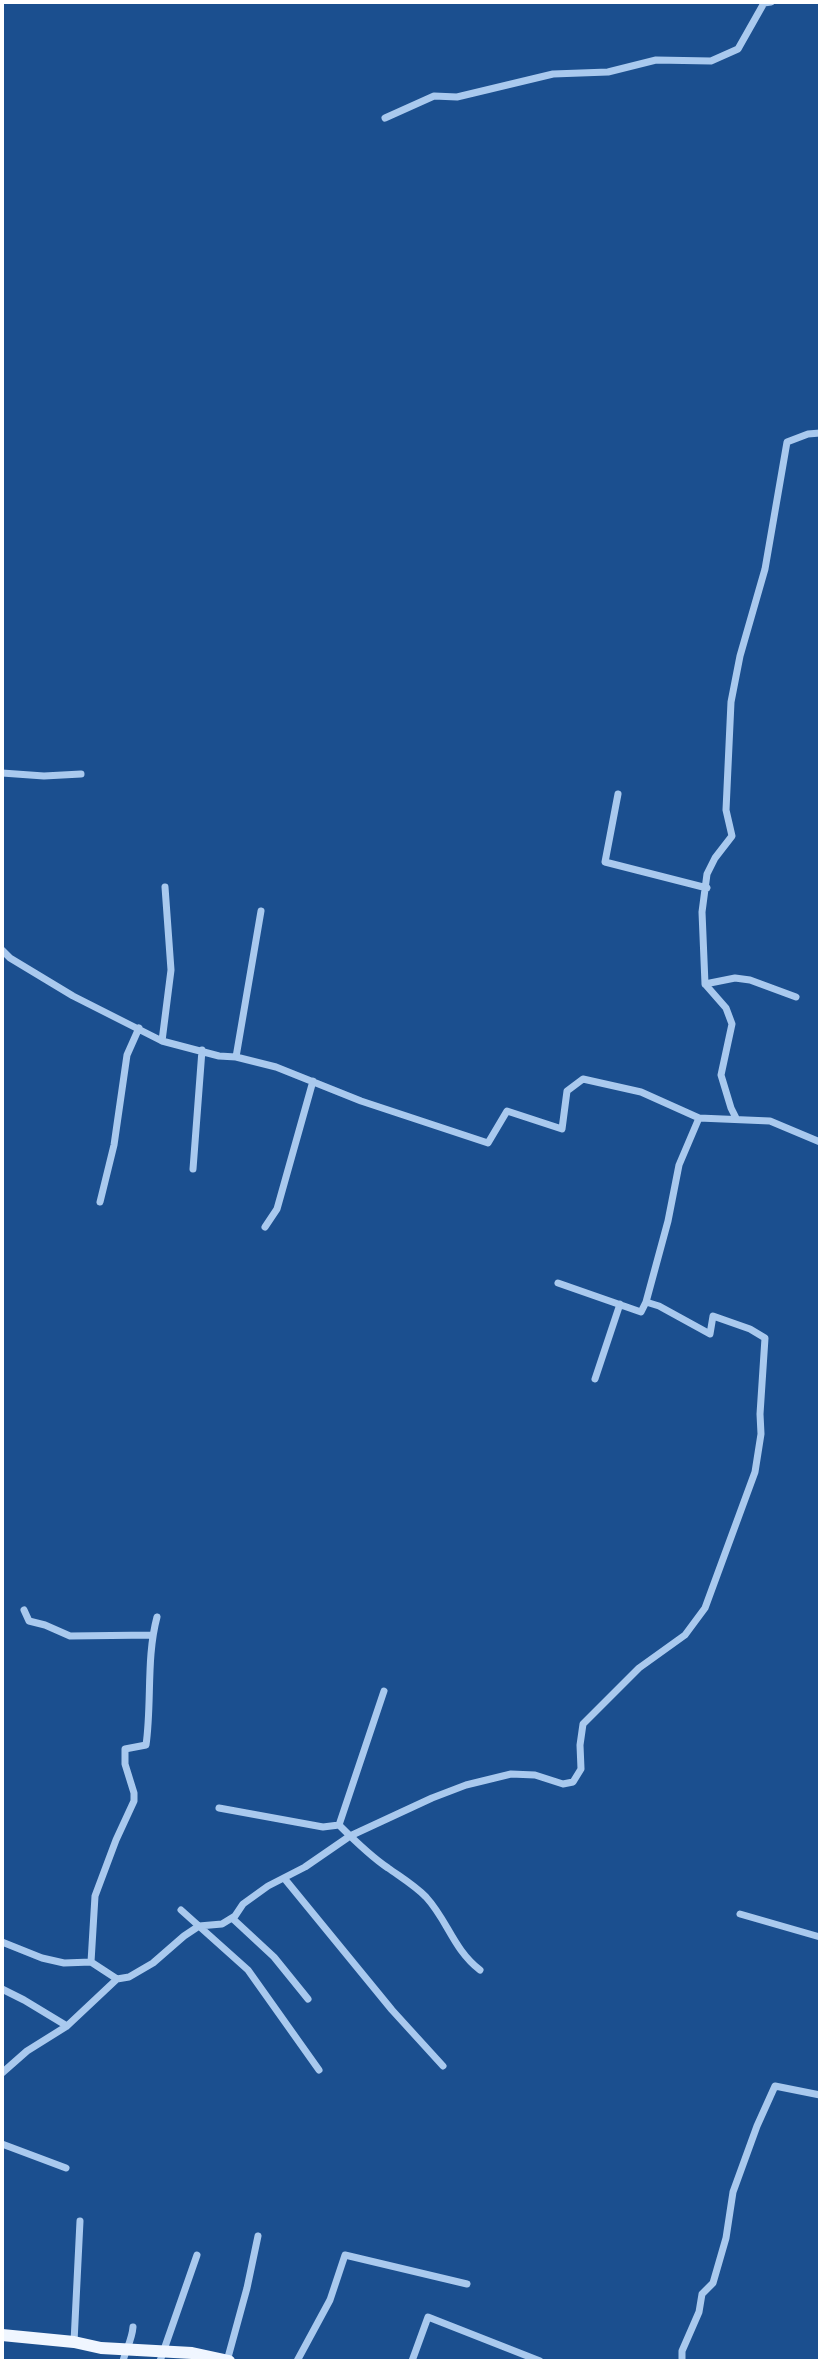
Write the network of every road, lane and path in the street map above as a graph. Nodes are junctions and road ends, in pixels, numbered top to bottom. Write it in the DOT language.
graph roads {
  1 [pos="771,2"];
  2 [pos="385,118"];
  3 [pos="820,433"];
  4 [pos="2,773"];
  5 [pos="80,774"];
  6 [pos="618,794"];
  7 [pos="165,887"];
  8 [pos="707,888"];
  9 [pos="261,911"];
  10 [pos="2,950"];
  11 [pos="705,984"];
  12 [pos="796,996"];
  13 [pos="139,1028"];
  14 [pos="162,1041"];
  15 [pos="202,1050"];
  16 [pos="236,1057"];
  17 [pos="313,1081"];
  18 [pos="699,1118"];
  19 [pos="736,1118"];
  20 [pos="820,1142"];
  21 [pos="193,1169"];
  22 [pos="100,1202"];
  23 [pos="265,1227"];
  24 [pos="558,1283"];
  25 [pos="646,1302"];
  26 [pos="620,1304"];
  27 [pos="595,1379"];
  28 [pos="24,1610"];
  29 [pos="157,1617"];
  30 [pos="152,1635"];
  31 [pos="384,1691"];
  32 [pos="219,1808"];
  33 [pos="339,1825"];
  34 [pos="350,1836"];
  35 [pos="284,1878"];
  36 [pos="181,1910"];
  37 [pos="740,1914"];
  38 [pos="232,1918"];
  39 [pos="199,1926"];
  40 [pos="820,1937"];
  41 [pos="2,1942"];
  42 [pos="92,1962"];
  43 [pos="480,1970"];
  44 [pos="117,1979"];
  45 [pos="2,1989"];
  46 [pos="308,1999"];
  47 [pos="67,2026"];
  48 [pos="443,2066"];
  49 [pos="319,2070"];
  50 [pos="2,2073"];
  51 [pos="820,2095"];
  52 [pos="2,2144"];
  53 [pos="66,2168"];
  54 [pos="80,2221"];
  55 [pos="258,2235"];
  56 [pos="197,2255"];
  57 [pos="467,2284"];
  58 [pos="134,2327"];
  59 [pos="2,2335"];
  60 [pos="74,2342"];
  61 [pos="125,2355"];
  62 [pos="161,2357"];
  63 [pos="228,2361"];
  64 [pos="297,2361"];
  65 [pos="412,2361"];
  66 [pos="540,2361"];
  67 [pos="682,2361"];
  1 -- 2 [label="street"];
  3 -- 8 [label="street"];
  4 -- 5 [label="street"];
  6 -- 8 [label="street"];
  7 -- 14 [label="street"];
  8 -- 11 [label="street"];
  9 -- 16 [label="street"];
  10 -- 13 [label="street"];
  11 -- 12 [label="street"];
  11 -- 19 [label="street"];
  13 -- 14 [label="street"];
  13 -- 22 [label="street"];
  14 -- 15 [label="street"];
  15 -- 16 [label="street"];
  15 -- 21 [label="street"];
  16 -- 17 [label="street"];
  17 -- 18 [label="street"];
  17 -- 23 [label="street"];
  18 -- 19 [label="street"];
  18 -- 25 [label="street"];
  19 -- 20 [label="street"];
  24 -- 26 [label="street"];
  25 -- 26 [label="street"];
  25 -- 34 [label="street"];
  26 -- 27 [label="street"];
  28 -- 30 [label="street"];
  29 -- 30 [label="street"];
  30 -- 42 [label="street"];
  31 -- 33 [label="street"];
  32 -- 33 [label="street"];
  33 -- 34 [label="street"];
  34 -- 35 [label="street"];
  34 -- 43 [label="street"];
  35 -- 38 [label="street"];
  35 -- 48 [label="street"];
  36 -- 39 [label="street"];
  37 -- 40 [label="street"];
  38 -- 39 [label="street"];
  38 -- 46 [label="street"];
  39 -- 44 [label="street"];
  39 -- 49 [label="street"];
  41 -- 42 [label="street"];
  42 -- 44 [label="street"];
  44 -- 47 [label="street"];
  45 -- 47 [label="street"];
  47 -- 50 [label="street"];
  51 -- 67 [label="street"];
  52 -- 53 [label="street"];
  54 -- 60 [label="street"];
  55 -- 63 [label="street"];
  56 -- 62 [label="street"];
  57 -- 64 [label="street"];
  58 -- 61 [label="street"];
  59 -- 60 [label="main road"];
  60 -- 61 [label="main road"];
  61 -- 62 [label="main road"];
  62 -- 63 [label="main road"];
  65 -- 66 [label="street"];
}
